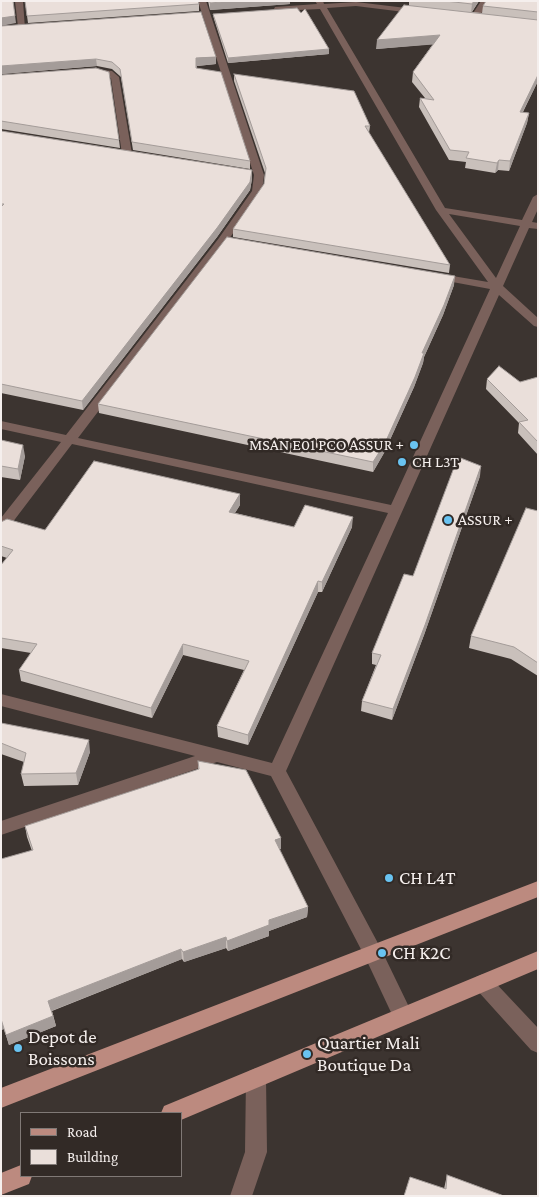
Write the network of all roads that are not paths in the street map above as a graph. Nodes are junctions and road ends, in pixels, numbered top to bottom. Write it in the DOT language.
graph roads {
  1 [pos="19,1"];
  2 [pos="202,1"];
  3 [pos="485,1"];
  4 [pos="357,3"];
  5 [pos="320,4"];
  6 [pos="273,10"];
  7 [pos="425,12"];
  8 [pos="211,14"];
  9 [pos="196,15"];
  10 [pos="464,17"];
  11 [pos="474,18"];
  12 [pos="483,19"];
  13 [pos="31,26"];
  14 [pos="78,72"];
  15 [pos="127,154"];
  16 [pos="538,197"];
  17 [pos="441,210"];
  18 [pos="532,225"];
  19 [pos="419,274"];
  20 [pos="497,287"];
  21 [pos="538,324"];
  22 [pos="1,425"];
  23 [pos="69,440"];
  24 [pos="396,510"];
  25 [pos="1,528"];
  26 [pos="1,700"];
  27 [pos="217,756"];
  28 [pos="277,772"];
  29 [pos="1,828"];
  30 [pos="538,889"];
  31 [pos="373,953"];
  32 [pos="538,960"];
  33 [pos="482,983"];
  34 [pos="403,1016"];
  35 [pos="538,1043"];
  36 [pos="256,1078"];
  37 [pos="1,1098"];
  38 [pos="174,1112"];
  39 [pos="20,1176"];
  40 [pos="1,1184"];
  41 [pos="240,1196"];
  1 -- 13 [label="street"];
  2 -- 8 [label="street"];
  3 -- 11 [label="street"];
  4 -- 5 [label="street"];
  4 -- 7 [label="street"];
  5 -- 6 [label="street"];
  5 -- 17 [label="street"];
  8 -- 9 [label="street"];
  8 -- 23 [label="street"];
  10 -- 11 [label="street"];
  11 -- 12 [label="street"];
  14 -- 15 [label="street"];
  16 -- 18 [label="street"];
  17 -- 18 [label="street"];
  17 -- 20 [label="street"];
  18 -- 20 [label="street"];
  19 -- 20 [label="street"];
  20 -- 21 [label="street"];
  20 -- 24 [label="street"];
  22 -- 23 [label="street"];
  23 -- 24 [label="street"];
  23 -- 25 [label="street"];
  24 -- 28 [label="street"];
  26 -- 27 [label="street"];
  27 -- 28 [label="street"];
  27 -- 29 [label="street"];
  28 -- 31 [label="street"];
  30 -- 31 [label="main road"];
  31 -- 34 [label="street"];
  31 -- 37 [label="main road"];
  32 -- 33 [label="main road"];
  33 -- 34 [label="main road"];
  33 -- 35 [label="street"];
  34 -- 36 [label="main road"];
  36 -- 38 [label="main road"];
  36 -- 41 [label="street"];
  39 -- 40 [label="main road"];
}
